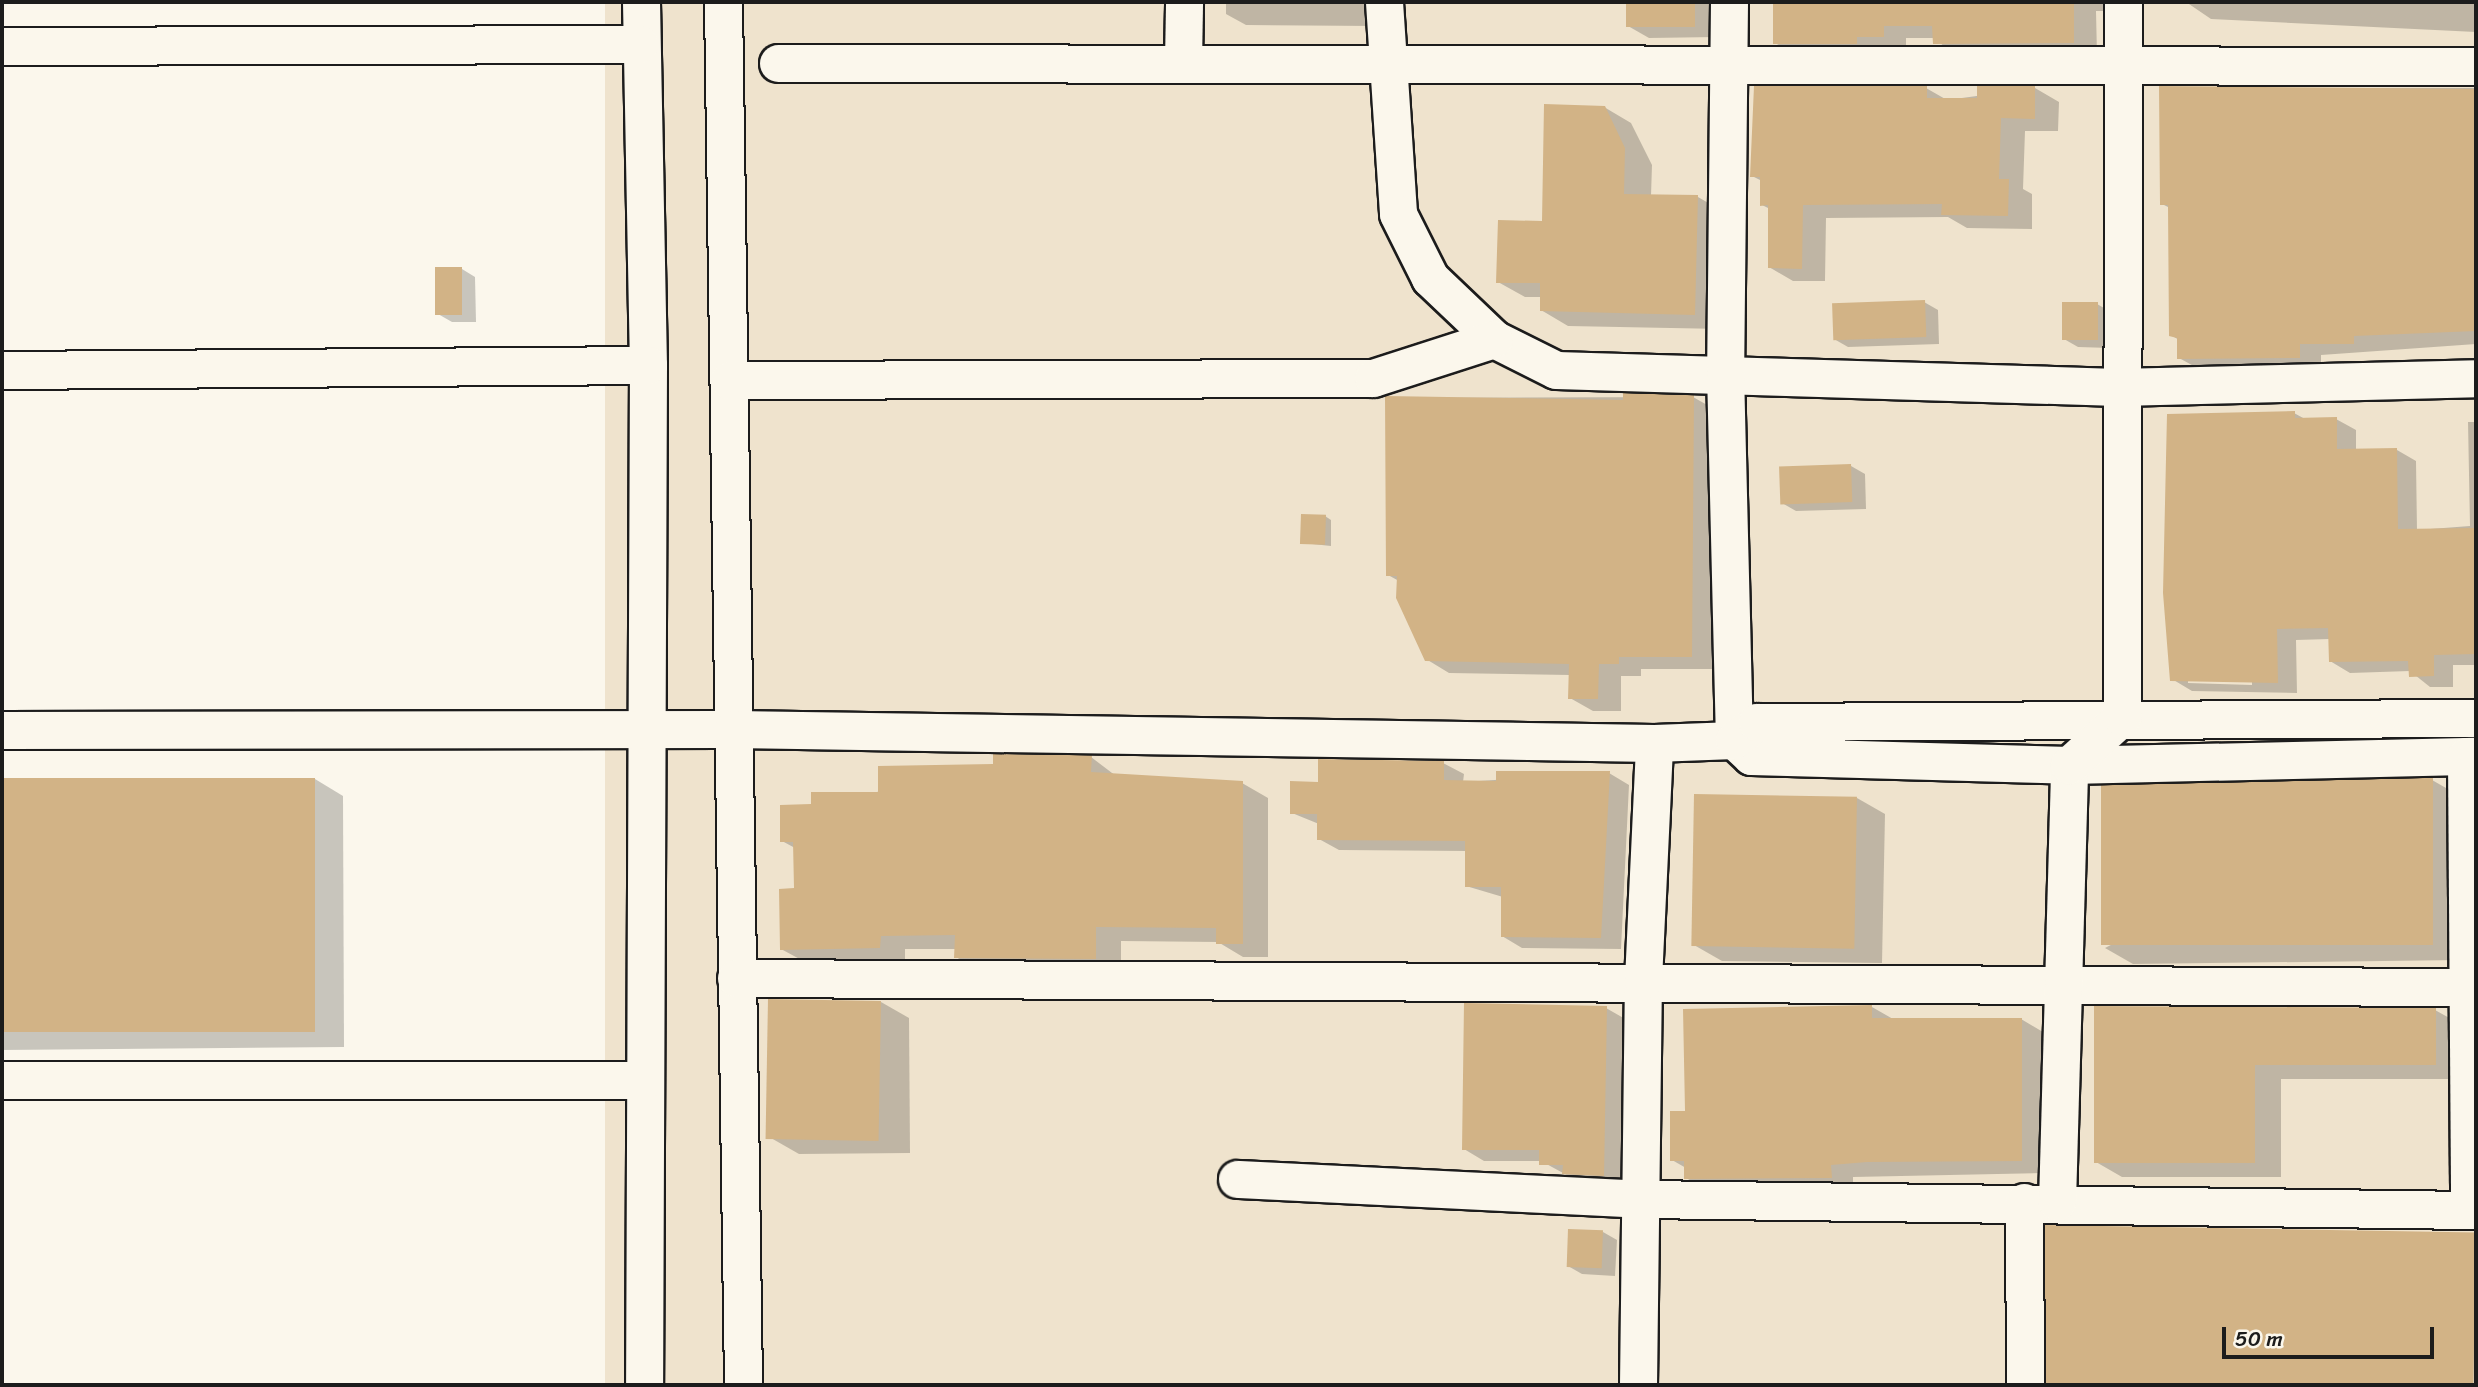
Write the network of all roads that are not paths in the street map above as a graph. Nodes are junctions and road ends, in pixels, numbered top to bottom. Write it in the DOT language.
graph roads {
  1 [pos="641,2"];
  2 [pos="723,2"];
  3 [pos="1184,2"];
  4 [pos="1384,2"];
  5 [pos="1729,2"];
  6 [pos="2123,2"];
  7 [pos="639,44"];
  8 [pos="2,46"];
  9 [pos="1182,62"];
  10 [pos="778,63"];
  11 [pos="1729,63"];
  12 [pos="2476,66"];
  13 [pos="1385,68"];
  14 [pos="2123,68"];
  15 [pos="1494,339"];
  16 [pos="648,365"];
  17 [pos="2,370"];
  18 [pos="1725,372"];
  19 [pos="2476,378"];
  20 [pos="729,380"];
  21 [pos="2118,387"];
  22 [pos="2122,717"];
  23 [pos="2476,719"];
  24 [pos="647,729"];
  25 [pos="733,729"];
  26 [pos="2,730"];
  27 [pos="1734,740"];
  28 [pos="1654,743"];
  29 [pos="2471,756"];
  30 [pos="2069,765"];
  31 [pos="736,978"];
  32 [pos="1643,980"];
  33 [pos="2067,980"];
  34 [pos="2473,987"];
  35 [pos="2,1080"];
  36 [pos="645,1080"];
  37 [pos="1237,1180"];
  38 [pos="1642,1199"];
  39 [pos="2041,1202"];
  40 [pos="2473,1210"];
  41 [pos="644,1385"];
  42 [pos="743,1385"];
  43 [pos="1638,1385"];
  44 [pos="2025,1385"];
  1 -- 7 [label="street"];
  2 -- 20 [label="street"];
  3 -- 9 [label="street"];
  4 -- 13 [label="street"];
  5 -- 11 [label="street"];
  6 -- 14 [label="street"];
  7 -- 8 [label="street"];
  7 -- 16 [label="street"];
  9 -- 10 [label="street"];
  9 -- 13 [label="street"];
  11 -- 13 [label="street"];
  11 -- 14 [label="street"];
  11 -- 18 [label="street"];
  12 -- 14 [label="street"];
  13 -- 15 [label="street"];
  14 -- 21 [label="street"];
  15 -- 18 [label="street"];
  15 -- 20 [label="street"];
  16 -- 17 [label="street"];
  16 -- 24 [label="street"];
  18 -- 21 [label="street"];
  18 -- 27 [label="street"];
  19 -- 21 [label="street"];
  20 -- 25 [label="street"];
  21 -- 22 [label="street"];
  22 -- 23 [label="street"];
  22 -- 27 [label="street"];
  22 -- 30 [label="street"];
  24 -- 25 [label="street"];
  24 -- 26 [label="street"];
  24 -- 36 [label="street"];
  25 -- 28 [label="street"];
  25 -- 31 [label="street"];
  27 -- 28 [label="street"];
  27 -- 30 [label="street"];
  28 -- 32 [label="street"];
  29 -- 30 [label="street"];
  29 -- 34 [label="street"];
  30 -- 33 [label="street"];
  31 -- 32 [label="street"];
  31 -- 42 [label="street"];
  32 -- 33 [label="street"];
  32 -- 38 [label="street"];
  33 -- 34 [label="street"];
  33 -- 39 [label="street"];
  34 -- 40 [label="street"];
  35 -- 36 [label="street"];
  36 -- 41 [label="street"];
  37 -- 38 [label="street"];
  38 -- 39 [label="street"];
  38 -- 43 [label="street"];
  39 -- 40 [label="street"];
  39 -- 44 [label="street"];
}
